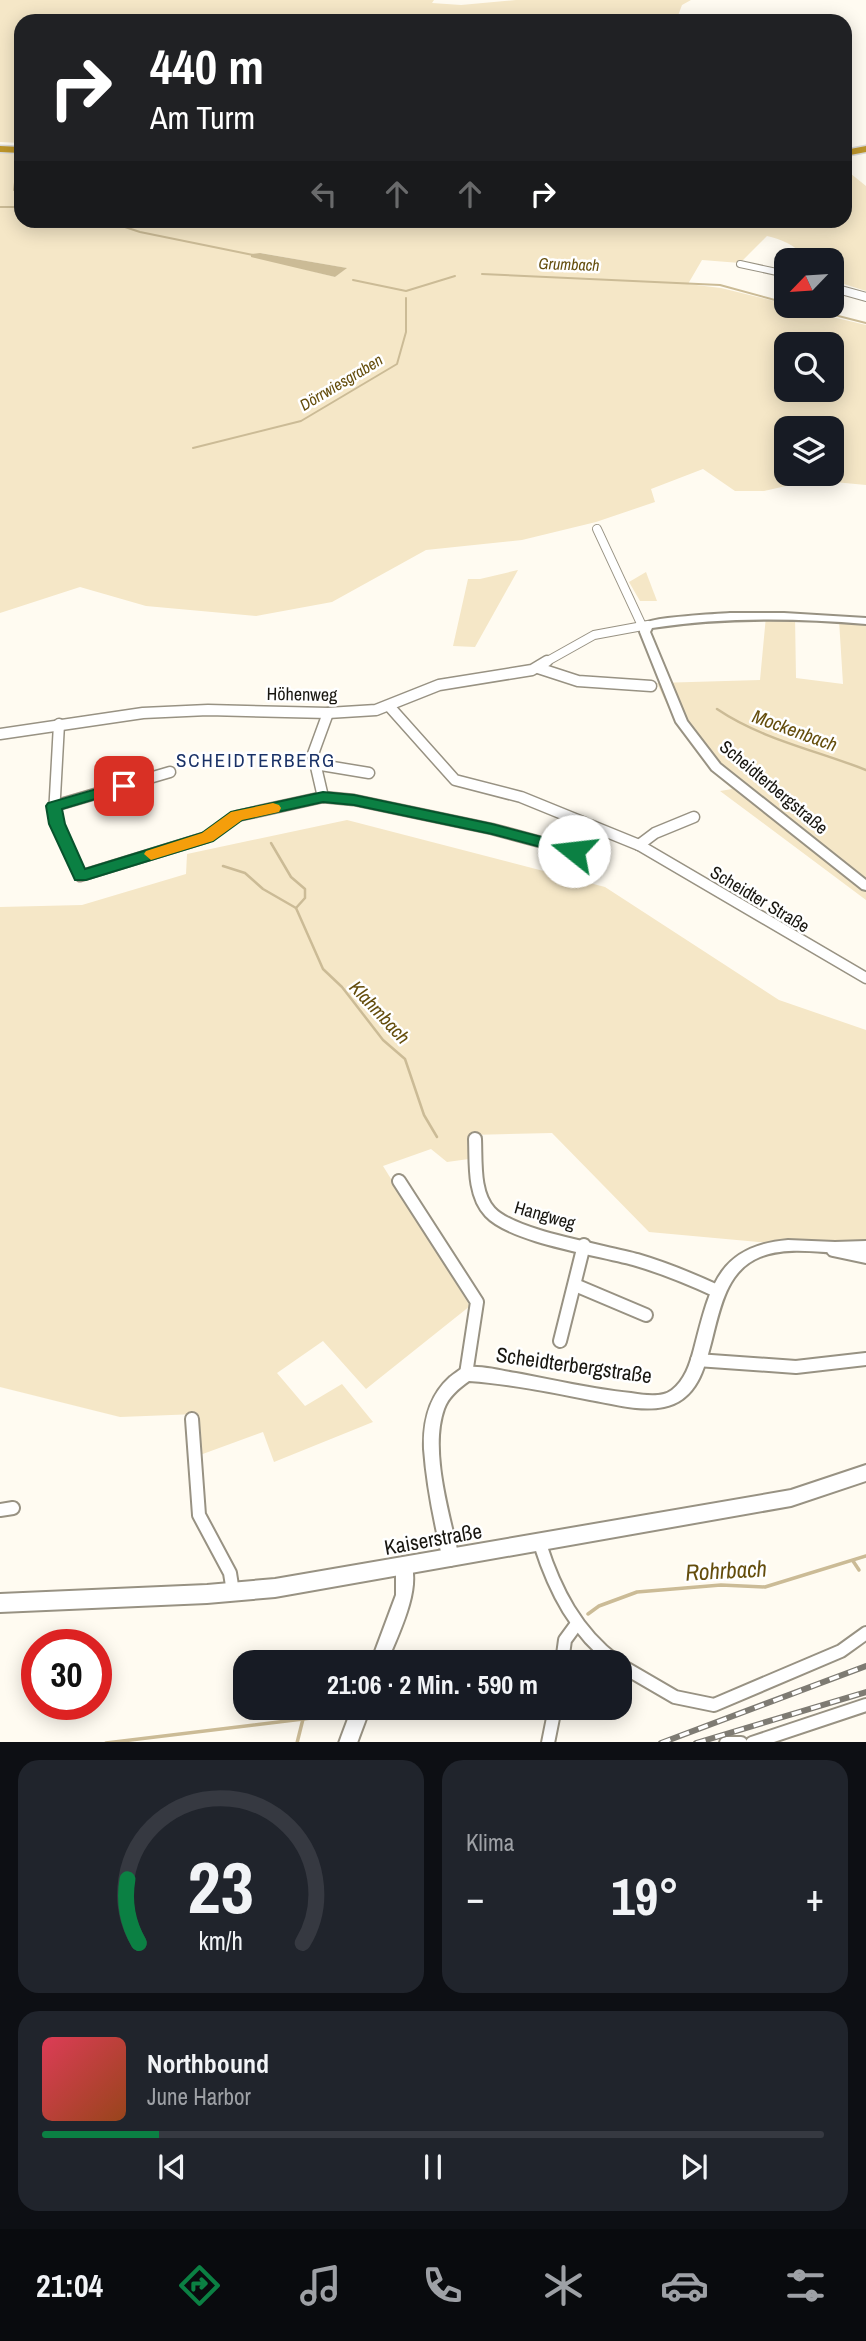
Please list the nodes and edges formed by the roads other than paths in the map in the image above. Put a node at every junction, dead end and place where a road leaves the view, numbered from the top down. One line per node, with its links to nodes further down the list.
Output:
1 (740, 264): 2 (street)
2 (774, 271)
3 (844, 291): 4 (street)
4 (866, 297)
5 (597, 529): 7 (street)
6 (866, 621): 7 (street, Höhenweg)
7 (645, 628): 8 (street, Höhenweg); 22 (street, Scheidterbergstraße)
8 (538, 668): 9 (street, Höhenweg); 10 (street, Höhenweg)
9 (651, 687)
10 (389, 706): 11 (street, Höhenweg); 20 (street, Scheidter Straße)
11 (328, 713): 12 (street, Höhenweg); 14 (street)
12 (59, 724): 13 (street, Höhenweg); 18 (street)
13 (0, 734)
14 (316, 764): 16 (street); 17 (street)
15 (170, 772): 18 (street)
16 (369, 773)
17 (323, 797): 18 (street); 20 (street)
18 (54, 806)
19 (694, 817): 21 (street)
20 (600, 830): 21 (street, Scheidter Straße)
21 (639, 845): 23 (street, Scheidter Straße)
22 (866, 886)
23 (866, 978)
24 (475, 1139): 26 (street, Hangweg)
25 (399, 1181): 36 (street)
26 (584, 1245): 30 (street); 31 (street, Hangweg)
27 (823, 1247): 28 (street, Scheidterbergstraße); 29 (street, Scheidterbergstraße); 31 (street, Scheidterbergstraße)
28 (866, 1247)
29 (866, 1257)
30 (575, 1285): 32 (street); 33 (street)
31 (717, 1291): 35 (street, Scheidterbergstraße)
32 (646, 1315)
33 (560, 1340)
34 (866, 1359): 35 (street)
35 (697, 1360): 36 (street, Scheidterbergstraße)
36 (466, 1374): 40 (street)
37 (192, 1419): 42 (street)
38 (866, 1473): 39 (main road, Kaiserstraße)
39 (540, 1544): 40 (main road, Kaiserstraße); 44 (street)
40 (451, 1558): 41 (main road, Kaiserstraße)
41 (404, 1566): 42 (main road, Kaiserstraße); 46 (street)
42 (233, 1592): 43 (main road, Kaiserstraße)
43 (0, 1603)
44 (576, 1625): 47 (street); 48 (street)
45 (866, 1633): 49 (street)
46 (383, 1650)
47 (564, 1650)
48 (600, 1650)
49 (632, 1673)
50 (866, 1705): 57 (street)
51 (356, 1720): 53 (street)
52 (553, 1720): 54 (street)
53 (348, 1742)
54 (548, 1742)
55 (726, 1742): 56 (street)
56 (741, 1742)
57 (752, 1742)

